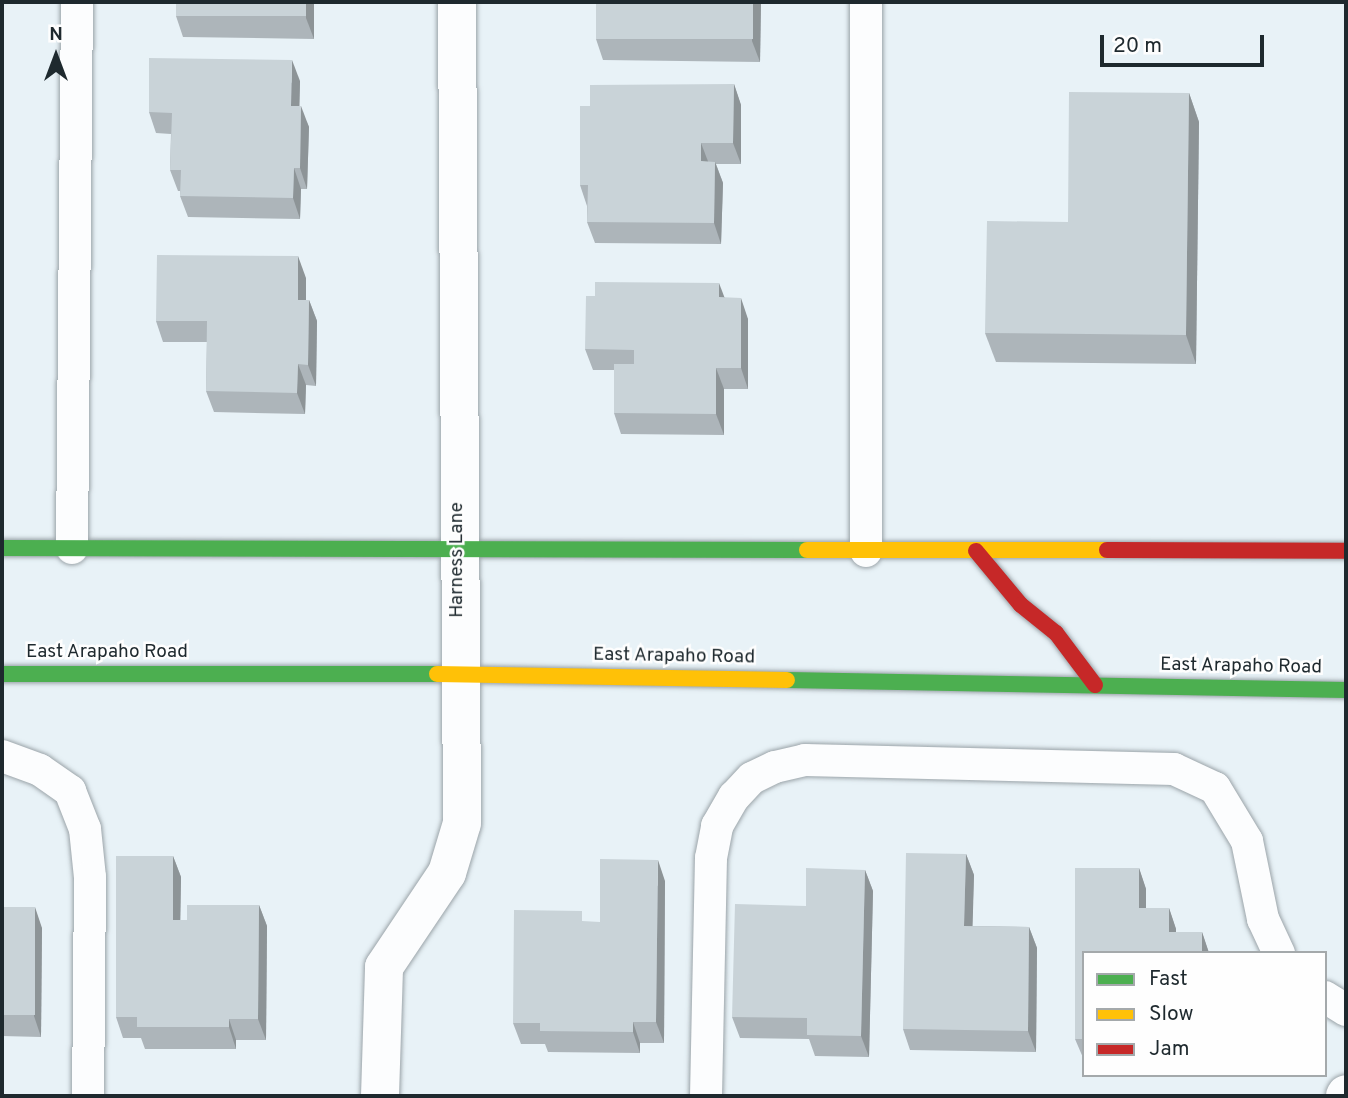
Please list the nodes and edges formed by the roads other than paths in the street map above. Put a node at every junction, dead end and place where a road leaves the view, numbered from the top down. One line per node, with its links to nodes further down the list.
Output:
1 (77, 2): 5 (lane)
2 (457, 2): 6 (street, Harness Lane)
3 (866, 2): 7 (lane)
4 (2, 548): 5 (main road)
5 (72, 548): 6 (main road)
6 (458, 551): 7 (main road); 11 (street, Harness Lane)
7 (866, 551): 8 (main road)
8 (976, 551): 9 (main road); 12 (main road)
9 (1346, 551)
10 (2, 674): 11 (main road, East Arapaho Road)
11 (458, 674): 12 (main road, East Arapaho Road); 19 (street, Harness Lane)
12 (1095, 685): 13 (main road, East Arapaho Road)
13 (1346, 690)
14 (2, 756): 18 (lane)
15 (1278, 951): 20 (lane)
16 (1327, 998): 17 (lane)
17 (1346, 1010)
18 (88, 1096)
19 (380, 1096)
20 (706, 1096)

